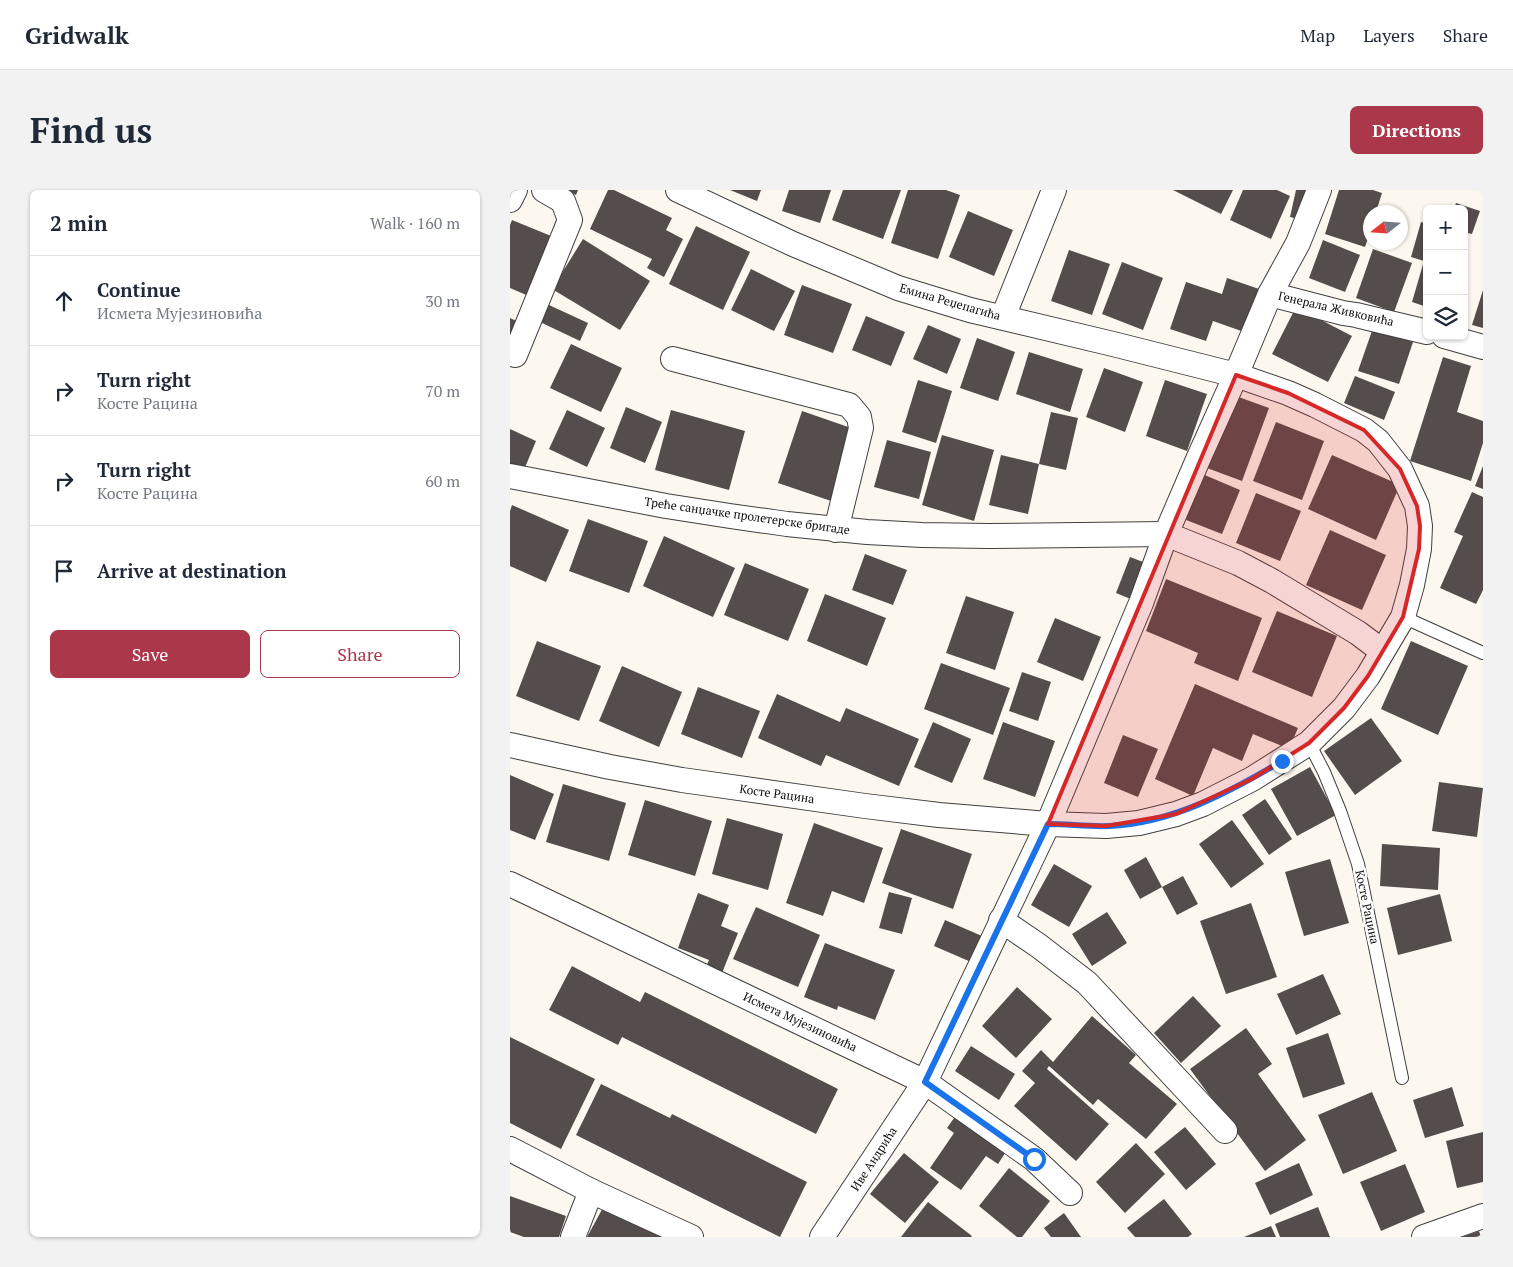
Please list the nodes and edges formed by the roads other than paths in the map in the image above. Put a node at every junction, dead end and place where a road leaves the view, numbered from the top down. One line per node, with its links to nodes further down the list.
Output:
1 (515, 190): 6 (street)
2 (544, 190): 12 (street)
3 (678, 190): 8 (street, Емина Реџепагића)
4 (1054, 190): 8 (street)
5 (1319, 190): 7 (street, Генерала Живковића)
6 (510, 200)
7 (1270, 294): 9 (street, Генерала Живковића); 14 (street)
8 (1003, 317): 14 (street, Емина Реџепагића)
9 (1423, 331)
10 (1458, 340): 11 (street)
11 (1483, 347)
12 (516, 355)
13 (672, 359): 17 (street)
14 (1236, 376): 16 (street, Емина Реџепагића); 18 (street)
15 (510, 476): 17 (street, Треће санџачке пролетерске бригаде)
16 (1420, 526): 19 (street, Косте Рацина)
17 (836, 530): 18 (street, Треће санџачке пролетерске бригаде)
18 (1166, 534): 20 (street, Треће санџачке пролетерске бригаде); 24 (street)
19 (1403, 617): 20 (street, Косте Рацина); 21 (lane)
20 (1382, 652): 22 (street, Косте Рацина)
21 (1483, 653)
22 (1310, 742): 24 (street, Косте Рацина); 27 (lane, Косте Рацина)
23 (510, 745): 24 (street, Косте Рацина)
24 (1048, 824): 26 (street)
25 (510, 884): 28 (street, Исмета Мујезиновића)
26 (1001, 920): 28 (street); 29 (street)
27 (1402, 1078)
28 (925, 1082): 32 (street, Исмета Мујезиновића); 36 (street, Иве Андрића)
29 (1225, 1131)
30 (510, 1149): 31 (street)
31 (592, 1191): 34 (street); 35 (street)
32 (1070, 1193)
33 (1483, 1216): 37 (street)
34 (573, 1237)
35 (692, 1237)
36 (822, 1237)
37 (1424, 1237)

